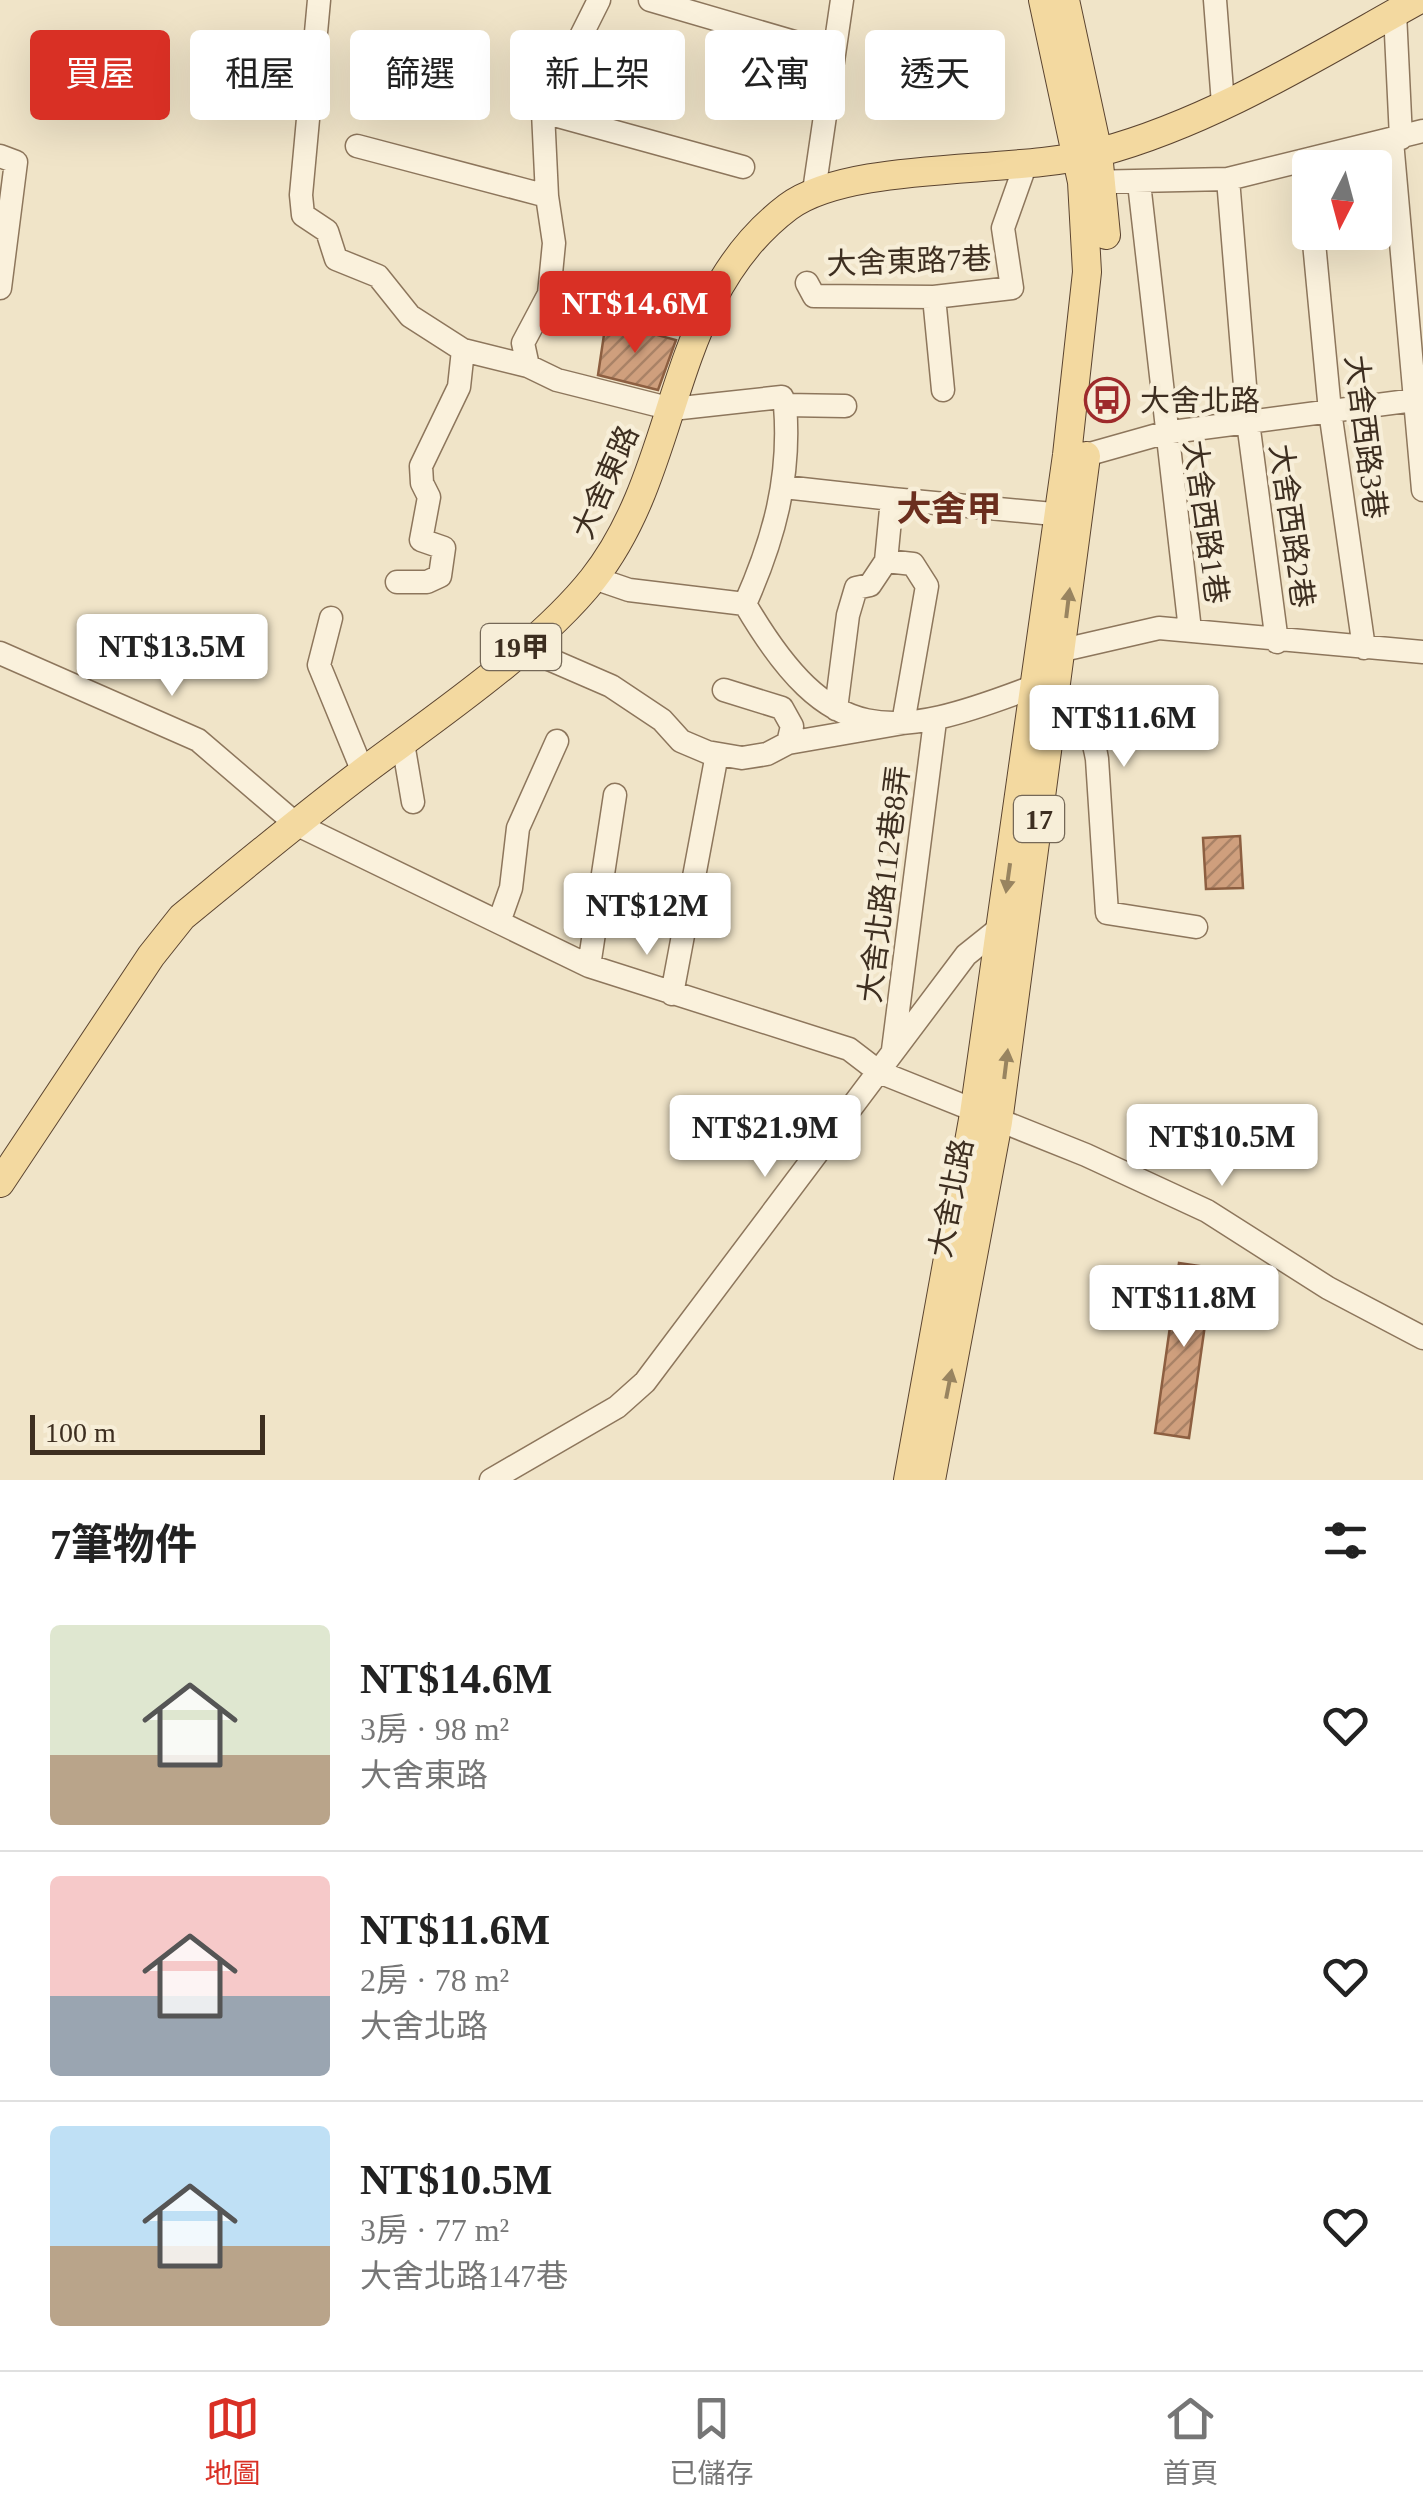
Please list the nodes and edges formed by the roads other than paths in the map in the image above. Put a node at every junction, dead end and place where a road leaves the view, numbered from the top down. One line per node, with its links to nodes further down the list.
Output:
1 (319, 0): 32 (street)
2 (600, 0): 9 (street)
3 (650, 0): 10 (street)
4 (842, 0): 11 (street)
5 (1043, 0): 23 (main road, 17)
6 (1065, 0): 23 (main road, 17)
7 (1214, 0): 12 (street)
8 (1406, 6): 12 (main road, 19甲); 16 (street)
9 (585, 30)
10 (753, 30)
11 (836, 30)
12 (1223, 104): 23 (main road, 19甲)
13 (543, 120): 27 (street)
14 (572, 120): 22 (street)
15 (823, 120): 26 (street)
16 (1405, 137): 18 (street); 35 (street)
17 (357, 146): 27 (street)
18 (1351, 150)
19 (0, 156): 30 (street)
20 (1292, 164): 24 (street)
21 (1025, 166): 23 (main road, 大舍東路 / 19甲); 26 (main road, 大舍東路 / 19甲); 31 (street, 大舍東路7巷)
22 (743, 167)
23 (1090, 169): 25 (street); 42 (main road, 大舍北路 / 17)
24 (1228, 179): 25 (street); 40 (street, 大舍西路2巷)
25 (1139, 183): 41 (street, 大舍西路1巷)
26 (814, 191): 38 (main road, 大舍東路 / 19甲)
27 (546, 196): 33 (street)
28 (1315, 250): 39 (street, 大舍西路3巷)
29 (807, 283): 31 (street, 大舍東路7巷)
30 (0, 288)
31 (934, 297): 34 (street)
32 (463, 350): 33 (street); 49 (street)
33 (528, 366): 38 (street)
34 (943, 390)
35 (1417, 400): 39 (street); 44 (street)
36 (785, 405): 37 (street); 38 (street); 43 (street)
37 (846, 406)
38 (672, 409): 48 (main road, 大舍東路 / 19甲)
39 (1330, 411): 40 (street); 55 (street, 大舍西路3巷)
40 (1248, 422): 41 (street); 53 (street, 大舍西路2巷)
41 (1164, 433): 42 (street); 52 (street, 大舍西路1巷)
42 (1076, 455): 46 (main road, 大舍北路 / 17)
43 (784, 487): 45 (street); 50 (street)
44 (1423, 490)
45 (892, 499): 46 (street); 47 (street)
46 (1068, 516): 56 (main road, 大舍北路 / 17)
47 (886, 561): 62 (street); 64 (street)
48 (594, 578): 50 (street); 54 (main road, 大舍東路 / 19甲)
49 (398, 582)
50 (745, 604): 61 (street)
51 (331, 618): 69 (street)
52 (1190, 630): 53 (street); 56 (street)
53 (1277, 642): 55 (street)
54 (521, 647): 67 (main road, 大舍東路 / 19甲); 68 (street)
55 (1364, 648): 57 (street)
56 (1051, 650): 60 (main road, 大舍北路 / 17)
57 (1423, 652)
58 (0, 654): 72 (street)
59 (724, 690): 65 (street)
60 (1046, 692): 63 (street); 74 (main road, 大舍北路 / 17); 75 (street)
61 (815, 694): 62 (street); 65 (street)
62 (836, 709): 64 (street)
63 (935, 721): 64 (street); 78 (street, 大舍北路112巷8弄)
64 (903, 723): 65 (street)
65 (790, 734): 68 (street)
66 (557, 741): 73 (street)
67 (403, 742): 69 (main road, 大舍東路 / 19甲); 71 (street)
68 (717, 754): 77 (street)
69 (363, 772): 72 (main road, 大舍東路 / 19甲)
70 (615, 795): 76 (street)
71 (414, 802)
72 (296, 824): 73 (street); 80 (main road, 大舍東路 / 19甲)
73 (499, 922): 76 (street)
74 (1013, 925): 78 (street); 79 (main road, 大舍北路 / 17)
75 (1196, 928)
76 (590, 966): 77 (street)
77 (672, 994): 78 (street)
78 (886, 1063): 79 (street); 82 (street)
79 (986, 1117): 81 (street); 83 (main road, 大舍北路 / 17); 84 (main road, 大舍北路 / 17, one-way to 79)
80 (0, 1183)
81 (1423, 1338)
82 (491, 1480)
83 (908, 1480)
84 (931, 1480)

